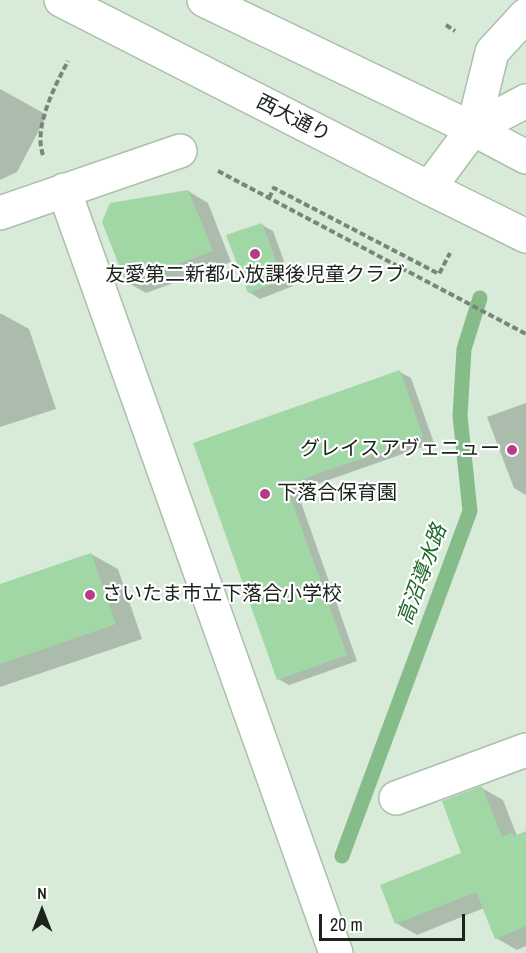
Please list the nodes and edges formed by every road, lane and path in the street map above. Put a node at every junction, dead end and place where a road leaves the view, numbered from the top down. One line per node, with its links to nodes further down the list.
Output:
1 (61, 0): 10 (street, 西大通り)
2 (204, 0): 6 (street)
3 (526, 15): 6 (street)
4 (68, 61): 9 (path)
5 (526, 101): 6 (street)
6 (473, 129): 8 (street); 10 (street)
7 (180, 151): 9 (street); 11 (path)
8 (526, 157)
9 (55, 178): 12 (street); 18 (street)
10 (429, 188): 13 (street, 西大通り)
11 (269, 198): 14 (path); 15 (path)
12 (0, 213)
13 (526, 236)
14 (450, 253)
15 (526, 334)
16 (526, 750): 17 (street)
17 (396, 798)
18 (334, 946)

